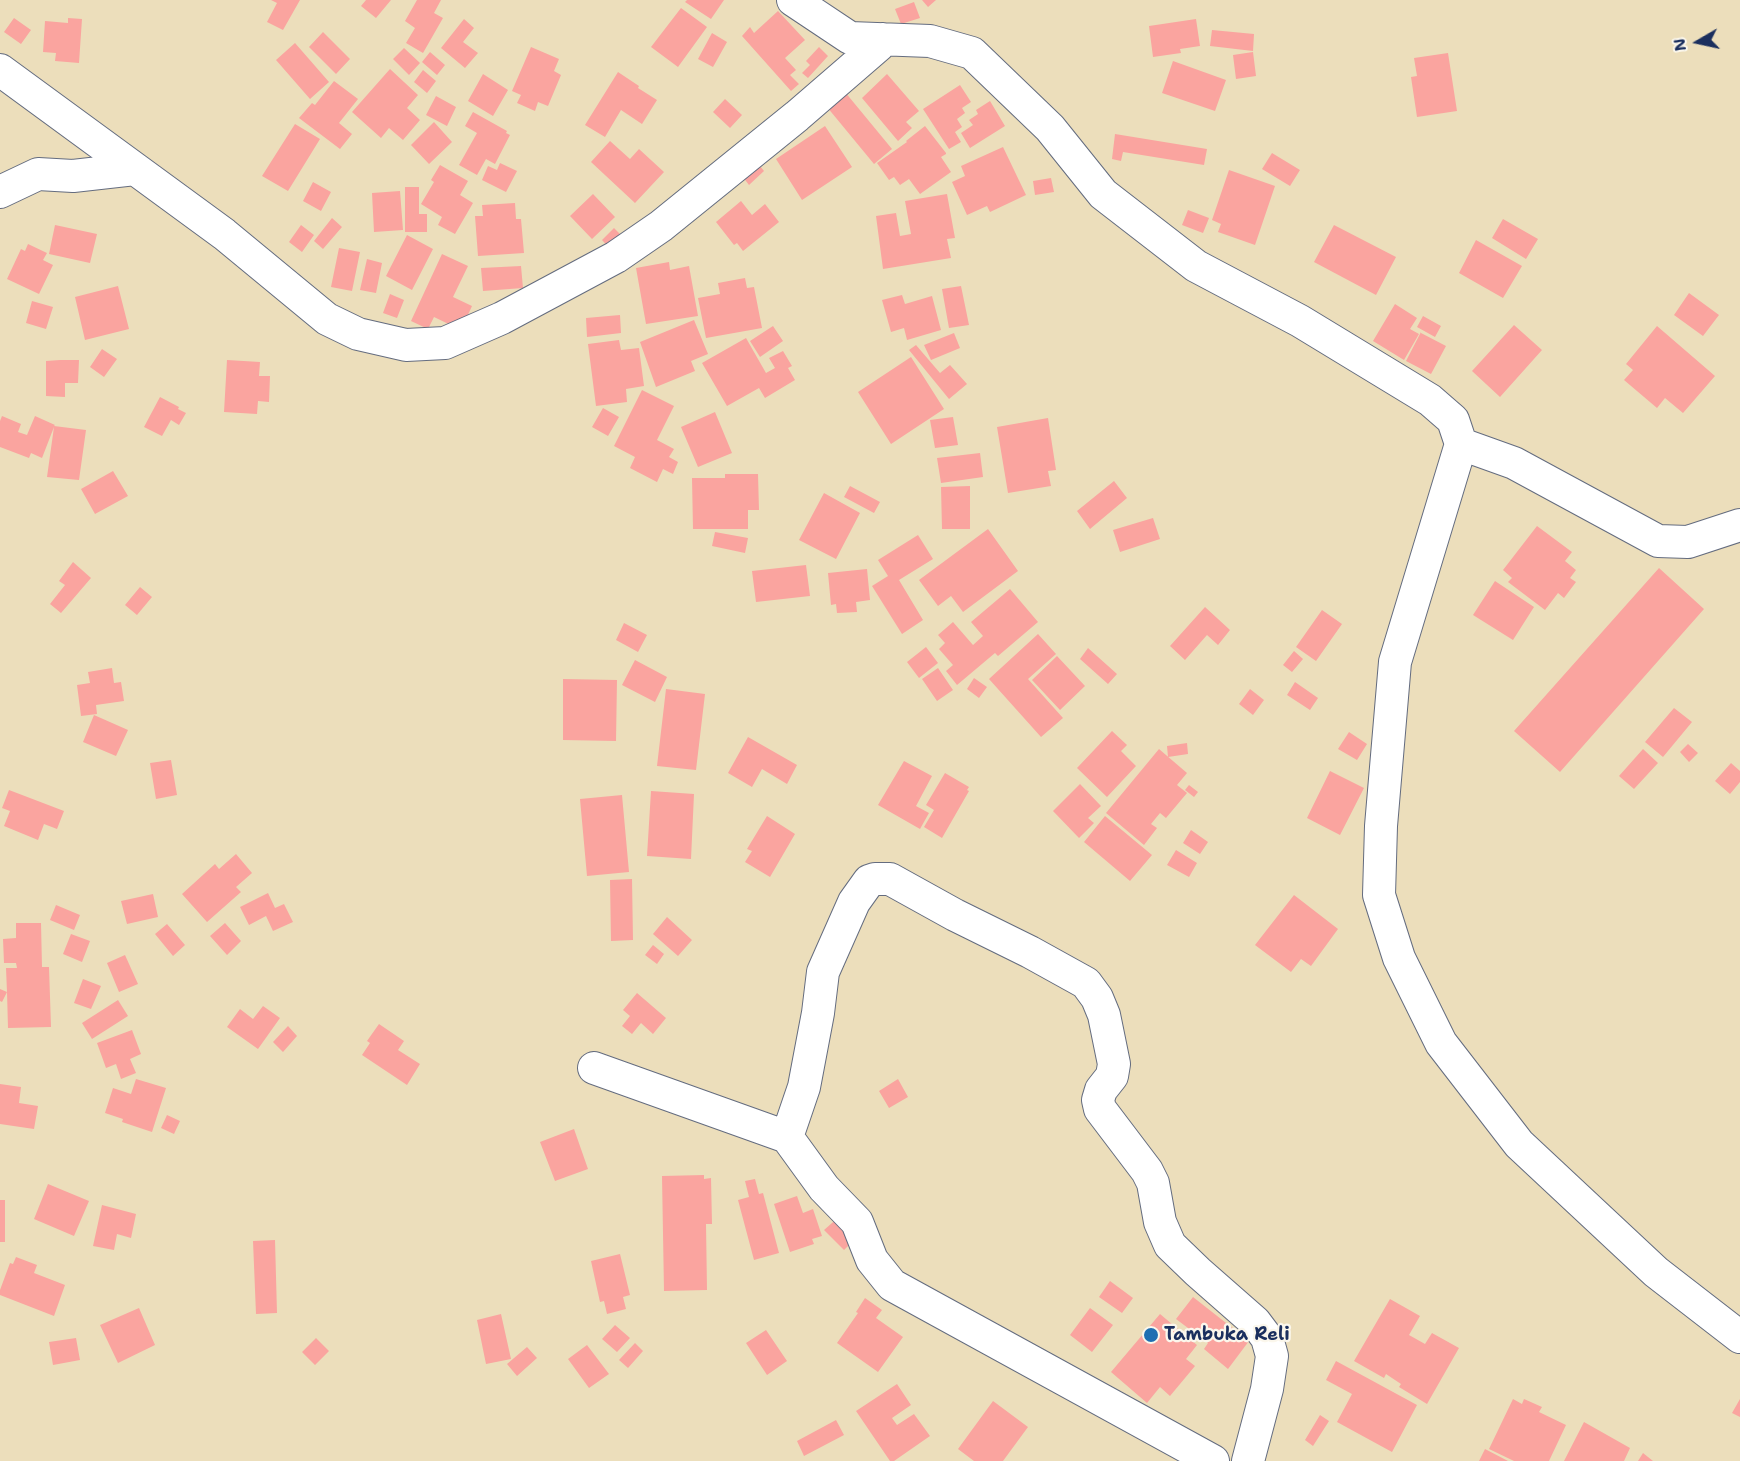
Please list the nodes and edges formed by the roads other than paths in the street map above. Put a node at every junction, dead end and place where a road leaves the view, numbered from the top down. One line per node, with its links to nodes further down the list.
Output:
1 (793, 0): 2 (street)
2 (883, 39): 4 (street); 6 (street)
3 (0, 70): 4 (street)
4 (135, 169): 5 (street)
5 (0, 192)
6 (1461, 444): 7 (street); 10 (street)
7 (1740, 525)
8 (594, 1068): 9 (street)
9 (787, 1137): 11 (street); 12 (street)
10 (1740, 1337)
11 (1213, 1461)
12 (1248, 1461)

